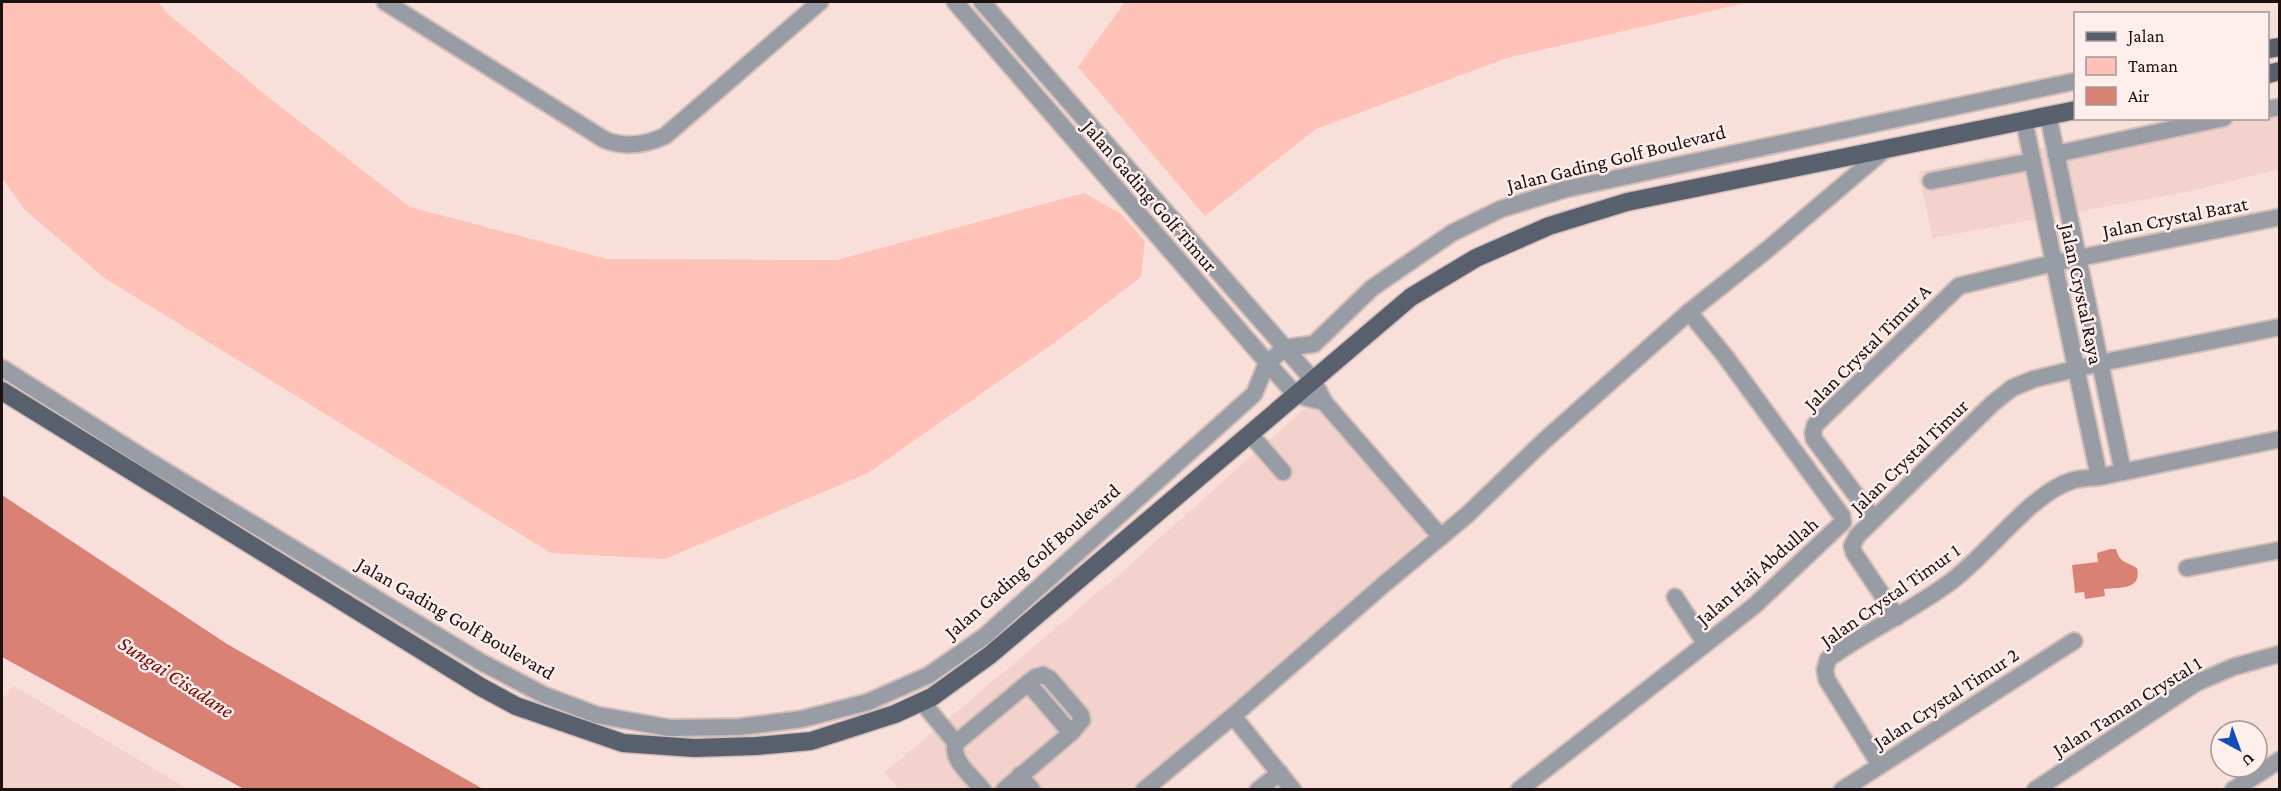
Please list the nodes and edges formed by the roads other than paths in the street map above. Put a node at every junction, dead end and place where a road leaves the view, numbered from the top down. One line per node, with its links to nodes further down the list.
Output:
1 (385, 2): 2 (street)
2 (820, 2)
3 (955, 2): 20 (street, Jalan Gading Golf Timur)
4 (982, 2): 19 (street, Jalan Gading Golf Timur)
5 (2074, 81): 19 (street, Jalan Gading Golf Boulevard)
6 (2074, 110): 7 (main road)
7 (2048, 115): 8 (main road); 11 (street, Jalan Crystal Raya)
8 (2024, 120): 10 (main road); 12 (street, Jalan Crystal Raya)
9 (2215, 120): 11 (street)
10 (1887, 148): 17 (street); 24 (main road)
11 (2056, 154): 15 (street, Jalan Crystal Raya)
12 (2033, 161): 13 (street); 16 (street, Jalan Crystal Raya)
13 (1931, 181)
14 (2280, 217): 15 (street, Jalan Crystal Barat)
15 (2078, 258): 16 (street, Jalan Crystal Barat); 21 (street, Jalan Crystal Raya)
16 (2054, 263): 23 (street, Jalan Crystal Raya); 33 (street, Jalan Crystal Timur A)
17 (1689, 312): 34 (street); 40 (street, Jalan Haji Abdullah)
18 (2280, 327): 21 (street, Jalan Crystal Timur)
19 (1285, 348): 20 (street, Jalan Gading Golf Boulevard); 24 (street, Jalan Gading Golf Timur)
20 (1267, 363): 22 (street, Jalan Gading Golf Boulevard); 26 (street, Jalan Gading Golf Timur)
21 (2100, 363): 23 (street, Jalan Crystal Timur); 30 (street, Jalan Crystal Raya)
22 (2, 368)
23 (2076, 369): 32 (street, Jalan Crystal Raya); 33 (street, Jalan Crystal Timur)
24 (1313, 380): 26 (main road); 27 (street, Jalan Gading Golf Timur)
25 (2, 391): 42 (main road)
26 (1296, 395): 27 (street); 28 (main road)
27 (1324, 402): 34 (street, Jalan Gading Golf Timur)
28 (1246, 438): 31 (street); 42 (main road)
29 (2280, 439): 30 (street, Jalan Crystal Timur 1)
30 (2123, 472): 32 (street, Jalan Crystal Timur 1)
31 (1279, 476)
32 (2099, 477): 38 (street, Jalan Crystal Timur 1)
33 (1874, 519): 38 (street, Jalan Crystal Timur)
34 (1441, 537): 43 (street)
35 (2280, 550): 36 (street)
36 (2187, 568)
37 (1675, 597): 40 (street)
38 (1897, 617): 46 (street, Jalan Crystal Timur 1)
39 (2074, 641): 46 (street, Jalan Crystal Timur 2)
40 (1705, 643): 55 (street, Jalan Haji Abdullah)
41 (2280, 654): 57 (street, Jalan Taman Crystal 1)
42 (922, 702): 44 (street)
43 (1233, 716): 47 (street); 52 (street)
44 (956, 743): 48 (street); 49 (street)
45 (2280, 760): 58 (street)
46 (1880, 765): 56 (street, Jalan Crystal Timur 2)
47 (1280, 773): 53 (street); 54 (street)
48 (1020, 775): 50 (street); 51 (street)
49 (982, 789)
50 (1004, 789)
51 (1032, 789)
52 (1144, 789)
53 (1258, 789)
54 (1293, 789)
55 (1519, 789)
56 (1842, 789)
57 (2035, 789)
58 (2233, 789)

